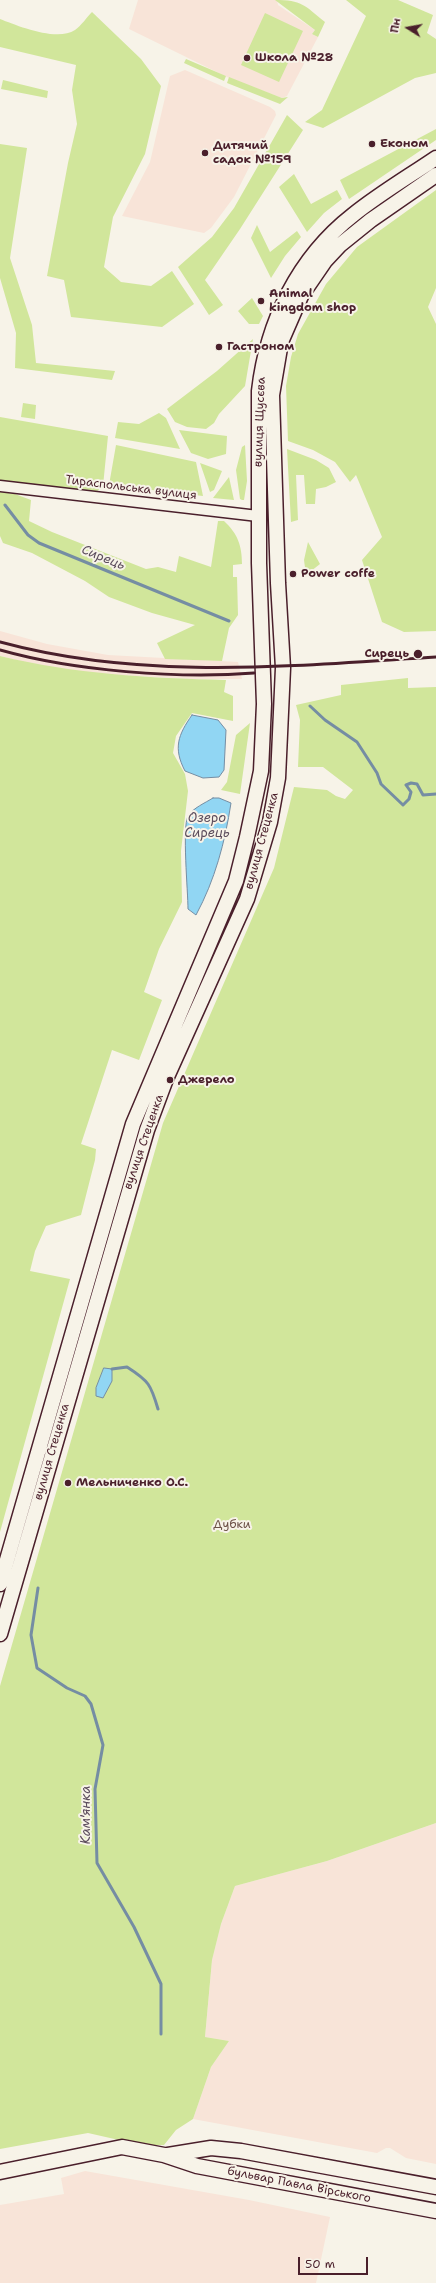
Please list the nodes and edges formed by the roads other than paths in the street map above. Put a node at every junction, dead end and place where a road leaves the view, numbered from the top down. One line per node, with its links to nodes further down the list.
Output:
1 (436, 158): 4 (main road, вулиця Щусєва)
2 (436, 175): 5 (main road, вулиця Щусєва)
3 (0, 486): 4 (street, Тираспольська вулиця)
4 (258, 516): 6 (main road, вулиця Щусєва)
5 (280, 630): 8 (main road, вулиця Стеценка)
6 (262, 639): 7 (main road, вулиця Стеценка)
7 (0, 1584)
8 (0, 1634)
9 (164, 2155): 10 (main road, бульвар Павла Вірського); 11 (main road, бульвар Павла Вірського); 12 (main road, бульвар Павла Вірського)
10 (0, 2172)
11 (436, 2187)
12 (436, 2211)

